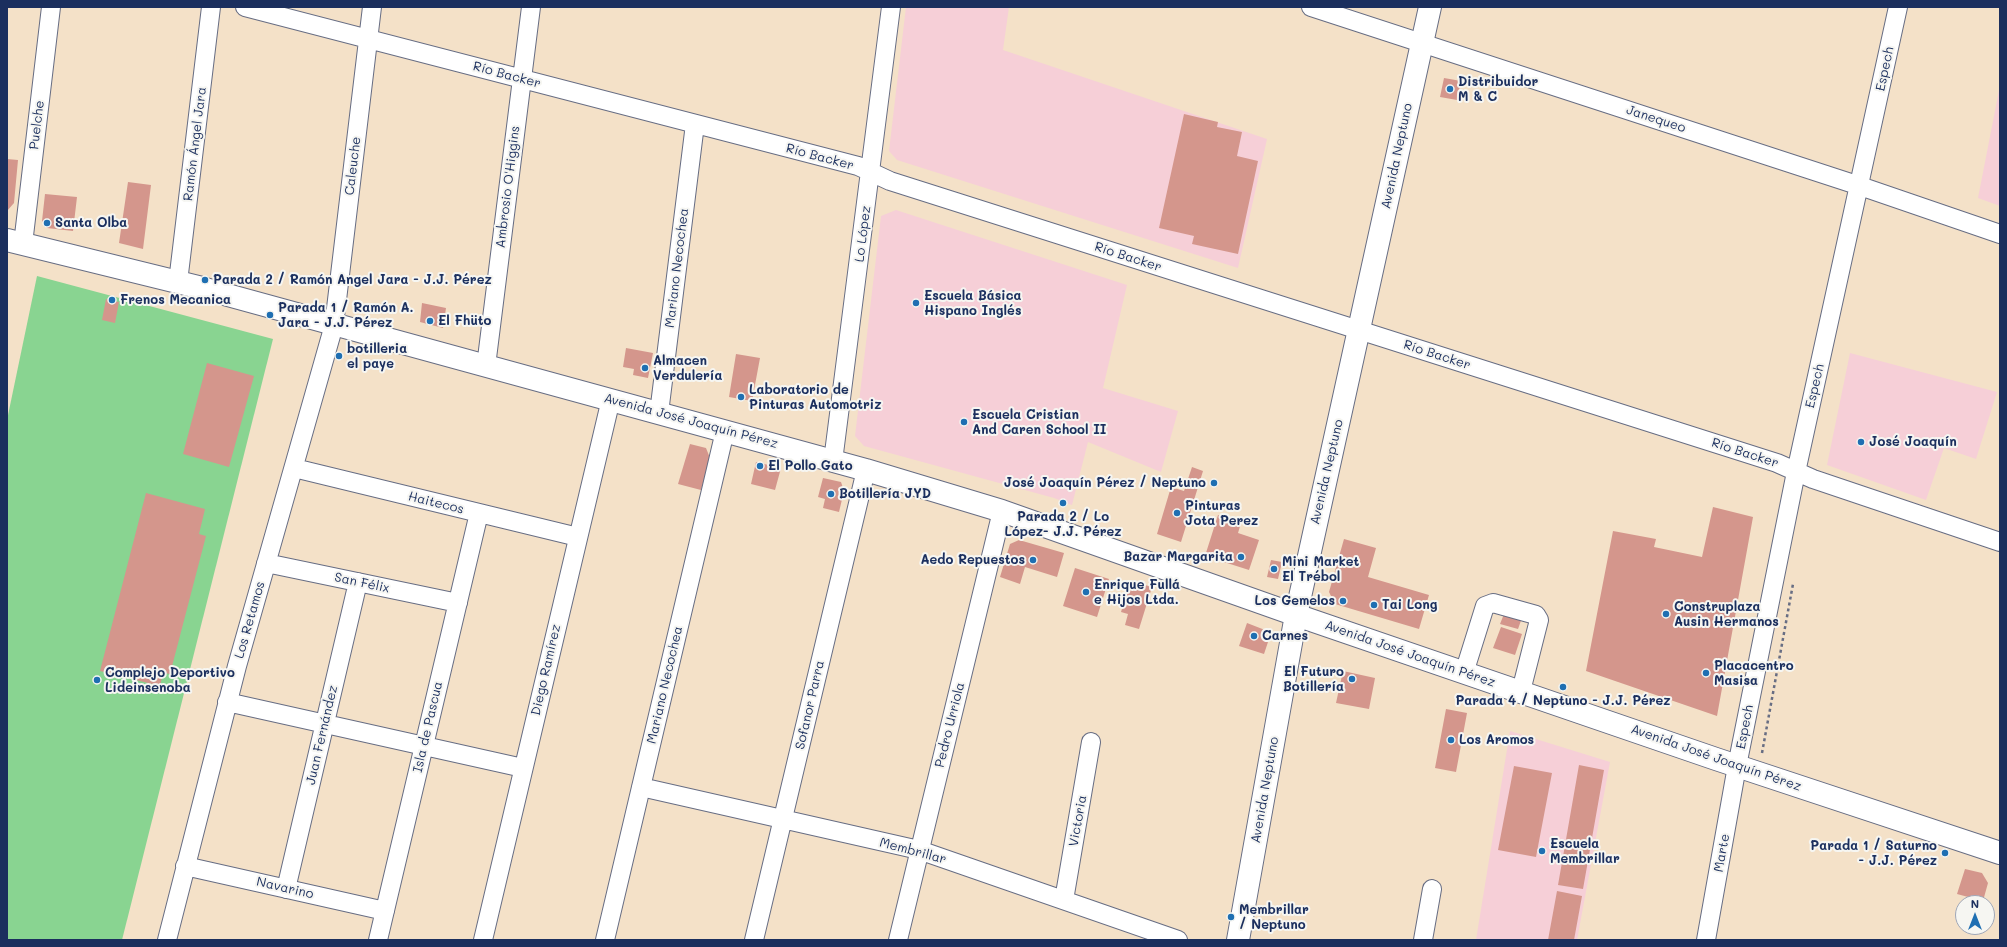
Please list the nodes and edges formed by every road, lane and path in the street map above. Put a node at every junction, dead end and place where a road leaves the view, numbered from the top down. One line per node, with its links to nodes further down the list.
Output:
1 (51, 7): 17 (street, Puelche)
2 (212, 7): 18 (street, Ramón Ángel Jara)
3 (245, 7): 10 (street, Río Backer)
4 (372, 7): 10 (street, Caleuche)
5 (531, 7): 12 (street, Ambrosio O'Higgins)
6 (891, 7): 14 (street, Lo López)
7 (1311, 7): 11 (street, Janequeo)
8 (1430, 7): 11 (main road, Avenida Neptuno)
9 (1898, 7): 15 (street, Espech)
10 (368, 39): 12 (street, Río Backer); 19 (street, Caleuche)
11 (1422, 42): 15 (street, Janequeo); 20 (main road, Avenida Neptuno)
12 (522, 79): 13 (street, Río Backer); 21 (street, Ambrosio O'Higgins)
13 (695, 124): 14 (street, Río Backer); 23 (street, Mariano Necochea)
14 (871, 172): 20 (street, Río Backer); 25 (street, Lo López)
15 (1860, 186): 16 (street, Janequeo); 28 (street, Espech)
16 (2000, 234)
17 (15, 242): 18 (main road, Avenida José Joaquín Pérez)
18 (178, 282): 19 (main road, Avenida José Joaquín Pérez)
19 (334, 324): 21 (main road, Avenida José Joaquín Pérez); 26 (street, Los Retamos)
20 (1359, 331): 28 (street, Río Backer); 36 (main road, Avenida Neptuno)
21 (486, 366): 22 (main road, Avenida José Joaquín Pérez)
22 (610, 399): 23 (main road, Avenida José Joaquín Pérez); 31 (street, Diego Ramírez)
23 (659, 413): 24 (main road, Avenida José Joaquín Pérez)
24 (725, 431): 25 (main road, Avenida José Joaquín Pérez); 45 (street, Mariano Necochea)
25 (833, 461): 27 (main road, Avenida José Joaquín Pérez)
26 (294, 468): 30 (street, Haitecos); 33 (street, Los Retamos)
27 (866, 470): 29 (main road, Avenida José Joaquín Pérez); 46 (street, Sofanor Parra)
28 (1796, 472): 32 (street, Río Backer); 43 (street, Espech)
29 (1002, 511): 36 (main road, Avenida José Joaquín Pérez); 47 (street, Pedro Urriola)
30 (479, 513): 31 (street, Haitecos); 35 (street, Isla de Pascua)
31 (578, 537): 44 (street, Diego Ramírez)
32 (2000, 542)
33 (266, 563): 34 (street, San Félix); 39 (street, Los Retamos)
34 (358, 582): 35 (street, San Félix); 40 (street, Juan Fernández)
35 (458, 603): 42 (street, Isla de Pascua)
36 (1296, 615): 37 (main road, Avenida José Joaquín Pérez); 61 (main road, Avenida Neptuno)
37 (1464, 673): 38 (main road, Avenida José Joaquín Pérez); 38 (street)
38 (1521, 692): 43 (main road, Avenida José Joaquín Pérez)
39 (227, 702): 40 (street); 49 (street, Los Retamos)
40 (324, 724): 42 (street); 50 (street, Juan Fernández)
41 (1092, 742): 52 (street, Victoria)
42 (424, 746): 44 (street); 53 (street, Isla de Pascua)
43 (1737, 766): 48 (main road, Avenida José Joaquín Pérez); 63 (street, Marte)
44 (523, 768): 56 (street, Diego Ramírez)
45 (641, 787): 46 (street, Membrillar); 57 (street, Mariano Necochea)
46 (783, 819): 47 (street, Membrillar); 58 (street, Sofanor Parra)
47 (919, 850): 52 (street, Membrillar); 59 (street, Pedro Urriola)
48 (2000, 853)
49 (185, 866): 50 (street, Navarino); 54 (street, Los Retamos)
50 (286, 889): 53 (street, Navarino)
51 (1432, 889): 62 (street)
52 (1064, 900): 60 (street, Membrillar)
53 (385, 911): 55 (street, Isla de Pascua)
54 (167, 940)
55 (378, 940)
56 (483, 940)
57 (604, 940)
58 (754, 940)
59 (898, 940)
60 (1178, 940)
61 (1238, 940)
62 (1423, 940)
63 (1706, 940)

